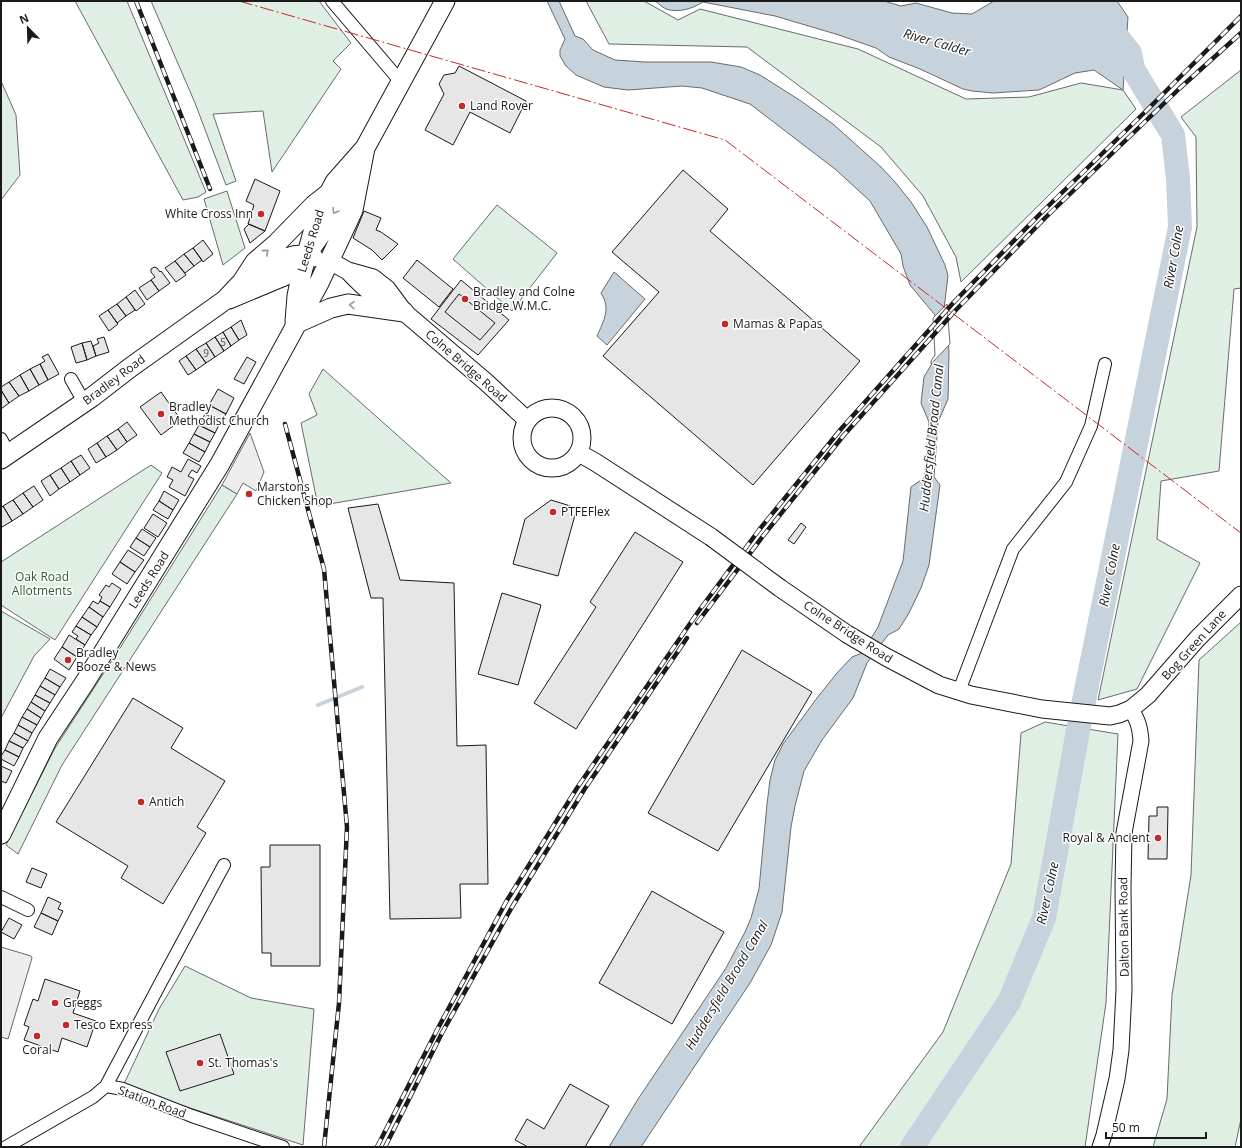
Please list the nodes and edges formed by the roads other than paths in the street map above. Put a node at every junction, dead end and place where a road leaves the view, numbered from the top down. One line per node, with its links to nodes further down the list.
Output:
1 (332, 1): 3 (street)
2 (445, 1): 3 (main road, Leeds Road)
3 (401, 82): 4 (main road, Leeds Road)
4 (365, 148): 5 (main road, Leeds Road); 6 (main road, Leeds Road)
5 (358, 180): 7 (main road, Bradley Road, one-way to 7); 8 (main road, Leeds Road)
6 (328, 194): 7 (main road, Leeds Road); 9 (main road, Bradley Road, one-way to 6)
7 (307, 255): 8 (main road); 9 (main road); 10 (main road, Bradley Road); 13 (main road, Leeds Road)
8 (330, 261): 12 (main road, Colne Bridge Road); 13 (main road, Leeds Road)
9 (242, 282): 11 (main road, Bradley Road)
10 (262, 286): 11 (main road, Bradley Road); 13 (main road)
11 (225, 300): 16 (main road, Bradley Road)
12 (404, 312): 13 (main road, one-way to 13); 17 (main road, Colne Bridge Road)
13 (295, 324): 24 (main road, Leeds Road)
14 (1104, 364): 21 (street)
15 (71, 379): 16 (street)
16 (84, 402): 18 (main road, Bradley Road)
17 (527, 420): 19 (main road); 19 (main road)
18 (4, 451)
19 (579, 453): 21 (main road, Colne Bridge Road, bridge)
20 (1241, 596): 22 (main road, Bog Green Lane)
21 (958, 691): 23 (main road, Colne Bridge Road)
22 (1148, 695): 23 (main road, Colne Bridge Road)
23 (1131, 709): 32 (street, Dalton Bank Road)
24 (1, 834)
25 (224, 865): 28 (street)
26 (1, 897): 27 (street)
27 (28, 910)
28 (106, 1086): 29 (street, Station Road); 31 (street, Station Road)
29 (257, 1142): 30 (street, Station Road)
30 (279, 1146)
31 (6, 1147)
32 (1100, 1147)

